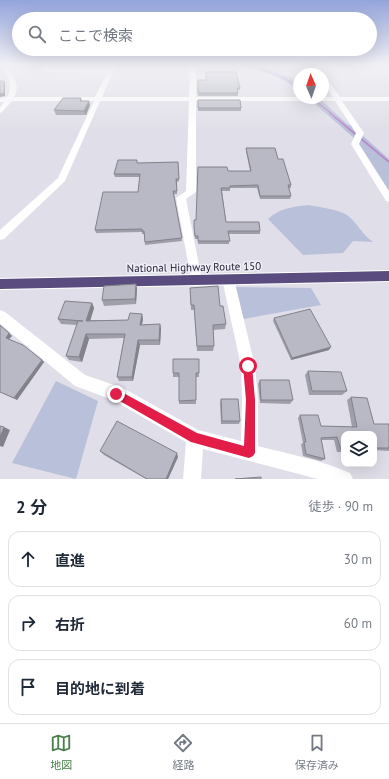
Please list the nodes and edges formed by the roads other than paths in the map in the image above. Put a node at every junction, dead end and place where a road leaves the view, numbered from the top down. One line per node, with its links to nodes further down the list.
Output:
1 (14, 87): 5 (street)
2 (103, 87): 6 (street)
3 (192, 87): 7 (street)
4 (330, 87): 8 (street)
5 (6, 99): 6 (street); 10 (street)
6 (98, 99): 7 (street); 12 (street)
7 (192, 99): 8 (street); 15 (street)
8 (337, 99): 9 (street); 11 (street)
9 (389, 99)
10 (0, 111)
11 (389, 199)
12 (0, 236)
13 (389, 276): 14 (highway, National Highway Route 150)
14 (228, 279): 15 (highway, National Highway Route 150); 19 (street)
15 (196, 280): 16 (highway, National Highway Route 150)
16 (0, 284)
17 (0, 316): 18 (street)
18 (195, 438): 19 (street); 20 (street)
19 (249, 453): 21 (street)
20 (192, 479)
21 (344, 479)

